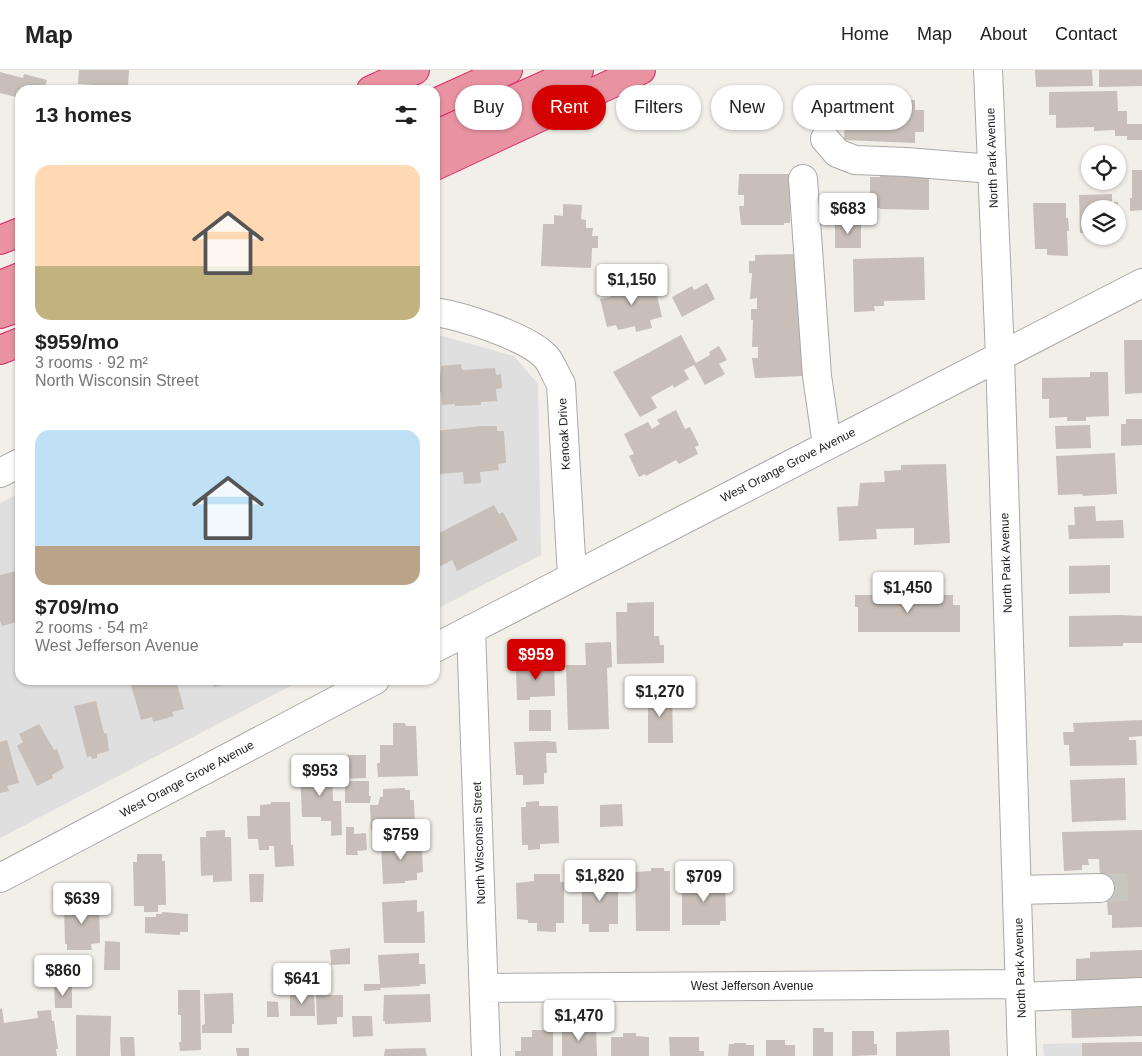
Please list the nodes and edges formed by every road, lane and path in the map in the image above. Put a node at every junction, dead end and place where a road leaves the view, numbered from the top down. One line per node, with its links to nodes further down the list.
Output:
1 (416, 70): 6 (highway)
2 (508, 70): 7 (highway)
3 (580, 70): 8 (highway)
4 (641, 70): 10 (highway)
5 (988, 70): 11 (street, North Park Avenue)
6 (382, 85)
7 (440, 101)
8 (440, 133)
9 (825, 139): 11 (street)
10 (440, 164)
11 (992, 169): 23 (street, North Park Avenue)
12 (803, 179): 24 (street)
13 (15, 234): 14 (highway)
14 (0, 240)
15 (15, 279): 17 (highway)
16 (1142, 283): 23 (street, West Orange Grove Avenue)
17 (0, 285)
18 (15, 309): 20 (highway)
19 (440, 313): 27 (street, Kenoak Drive)
20 (0, 314)
21 (15, 344): 22 (highway)
22 (0, 350)
23 (1000, 356): 24 (street, West Orange Grove Avenue); 33 (street, North Park Avenue)
24 (827, 445): 27 (street, West Orange Grove Avenue)
25 (15, 466): 26 (street)
26 (0, 473)
27 (572, 576): 28 (street, West Orange Grove Avenue)
28 (471, 629): 29 (street, West Orange Grove Avenue); 34 (street, North Wisconsin Street)
29 (440, 645)
30 (366, 685): 31 (street, West Orange Grove Avenue)
31 (0, 878)
32 (1100, 888): 33 (street)
33 (1017, 890): 35 (street, North Park Avenue)
34 (484, 988): 35 (street, West Jefferson Avenue); 37 (street, North Wisconsin Street)
35 (1020, 990): 36 (street, West Jefferson Avenue); 38 (street, North Park Avenue)
36 (1142, 992)
37 (486, 1056)
38 (1022, 1056)

